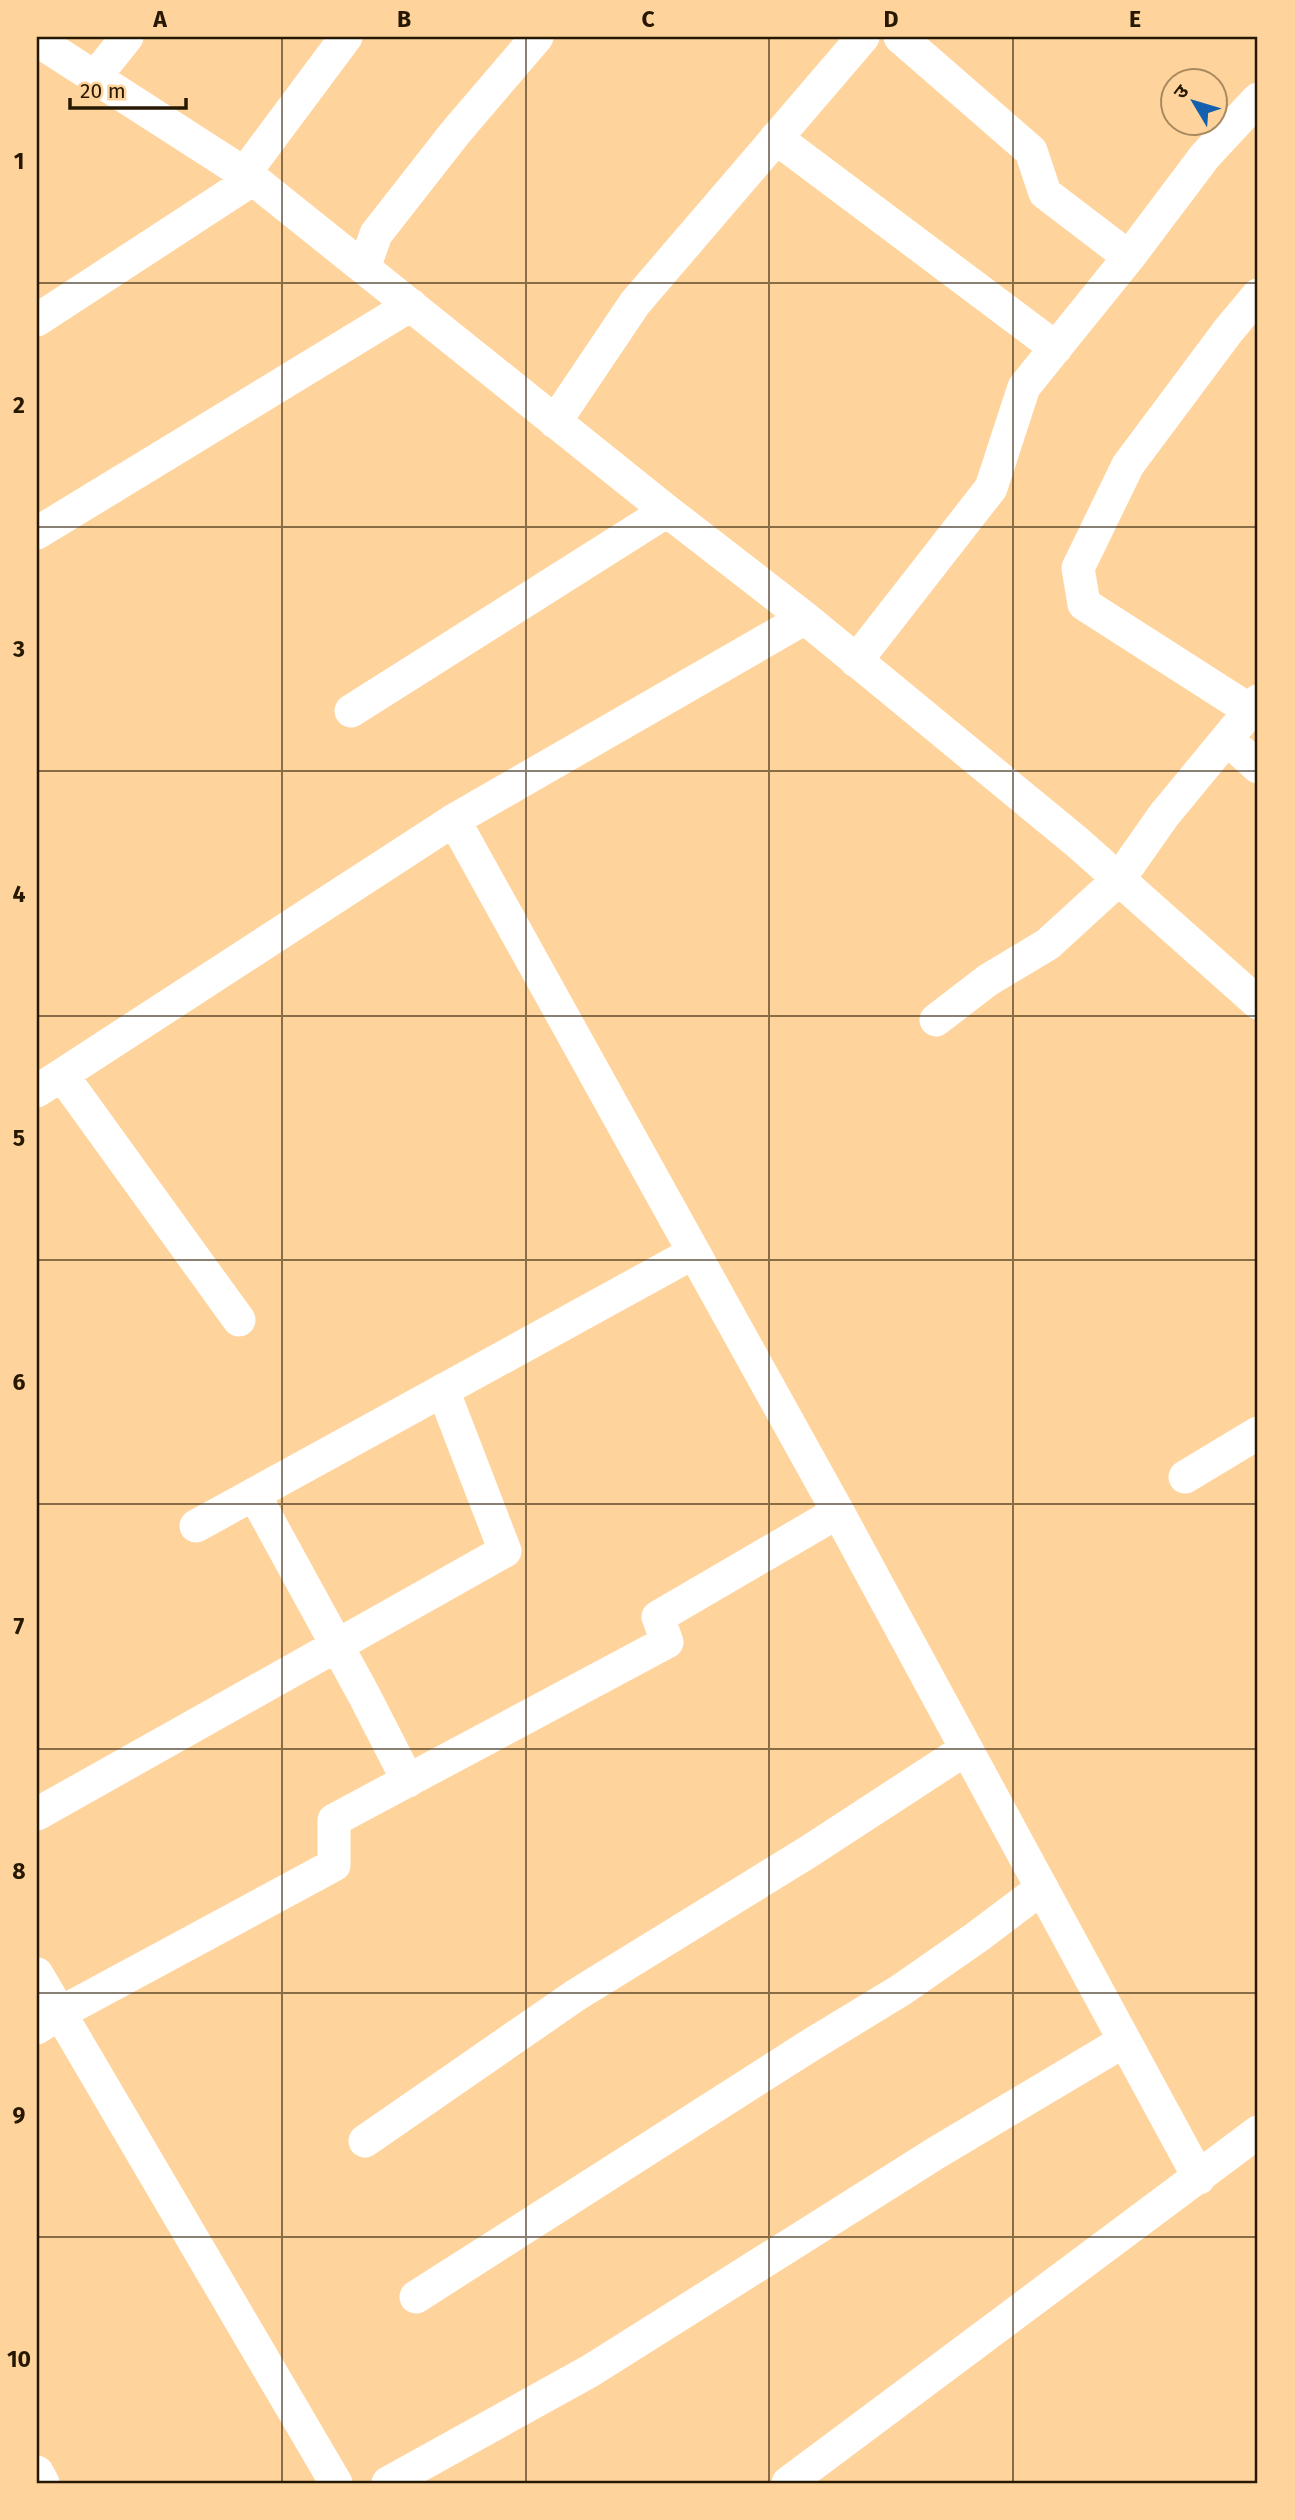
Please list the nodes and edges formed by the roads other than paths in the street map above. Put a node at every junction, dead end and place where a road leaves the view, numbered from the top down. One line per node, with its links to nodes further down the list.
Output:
1 (127, 37): 7 (street)
2 (346, 37): 10 (street)
3 (537, 37): 12 (street)
4 (863, 37): 9 (street)
5 (900, 37): 11 (street)
6 (45, 57): 7 (street)
7 (95, 77): 10 (street)
8 (1258, 99): 11 (street)
9 (776, 138): 16 (street); 17 (street)
10 (248, 176): 12 (street); 15 (street)
11 (1129, 257): 16 (street)
12 (364, 268): 14 (street)
13 (1258, 295): 22 (street)
14 (411, 305): 17 (street); 19 (street)
15 (37, 320)
16 (1056, 348): 21 (street)
17 (555, 422): 18 (street)
18 (667, 511): 20 (street); 23 (street)
19 (37, 533)
20 (805, 618): 21 (street); 26 (street)
21 (856, 661): 27 (street)
22 (1254, 706): 24 (street)
23 (351, 710)
24 (1227, 739): 25 (street); 27 (street)
25 (1258, 767)
26 (454, 820): 30 (street); 31 (street)
27 (1119, 879): 28 (street); 29 (street)
28 (1258, 1003)
29 (936, 1020)
30 (49, 1083): 32 (street)
31 (693, 1253): 33 (street); 37 (street)
32 (239, 1321)
33 (443, 1390): 36 (street); 39 (street)
34 (1258, 1433): 35 (street)
35 (1185, 1476)
36 (254, 1494): 38 (street); 39 (street)
37 (838, 1512): 40 (street); 41 (street)
38 (195, 1526)
39 (336, 1645): 41 (street); 42 (street)
40 (966, 1749): 43 (street); 48 (street)
41 (408, 1781): 45 (street)
42 (37, 1814)
43 (1042, 1888): 46 (street); 50 (street)
44 (37, 1974): 45 (street)
45 (48, 2021): 53 (street)
46 (1124, 2041): 49 (street); 54 (street)
47 (1258, 2132): 49 (street)
48 (365, 2141)
49 (1199, 2178): 55 (street)
50 (416, 2297)
51 (37, 2472): 52 (street)
52 (43, 2483)
53 (336, 2483)
54 (388, 2483)
55 (788, 2483)

